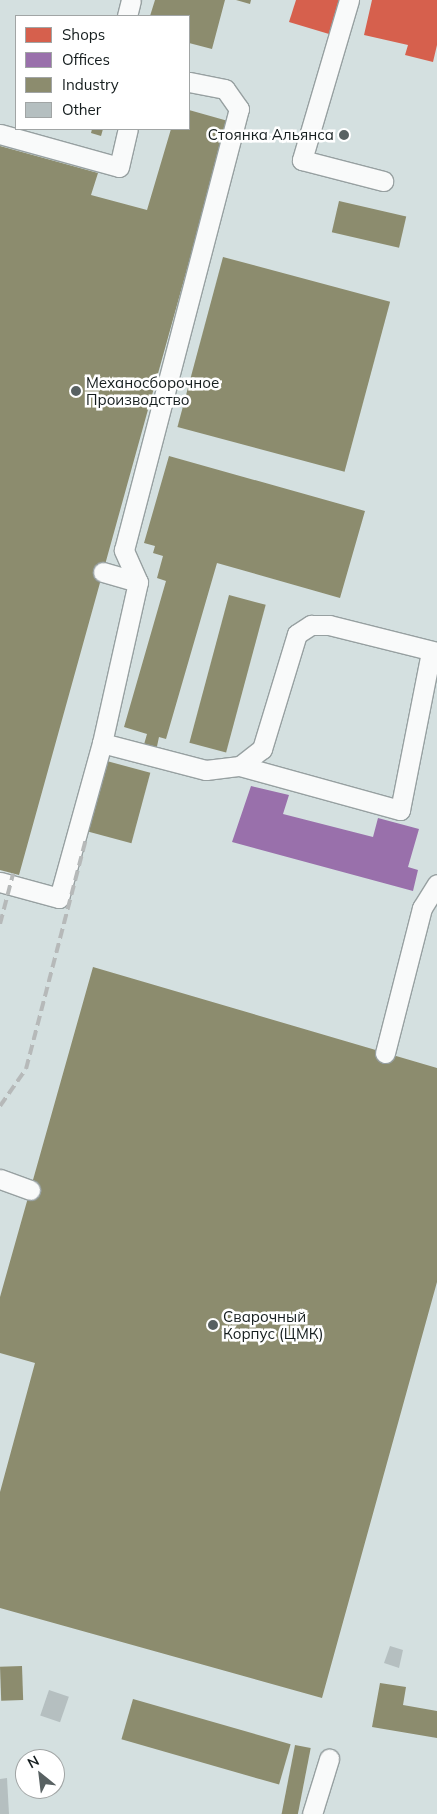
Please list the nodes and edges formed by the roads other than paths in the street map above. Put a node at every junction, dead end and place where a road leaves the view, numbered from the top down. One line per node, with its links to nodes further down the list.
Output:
1 (131, 0): 3 (lane)
2 (348, 0): 7 (lane)
3 (127, 15)
4 (190, 82): 9 (lane)
5 (128, 130): 6 (lane)
6 (0, 134)
7 (383, 181)
8 (103, 572): 9 (lane)
9 (138, 582): 11 (lane)
10 (434, 652): 12 (lane); 12 (lane)
11 (102, 743): 12 (lane); 13 (lane)
12 (240, 766)
13 (0, 882)
14 (437, 884): 15 (lane)
15 (385, 1053)
16 (0, 1179): 17 (lane)
17 (30, 1190)
18 (329, 1759): 19 (lane)
19 (312, 1814)

